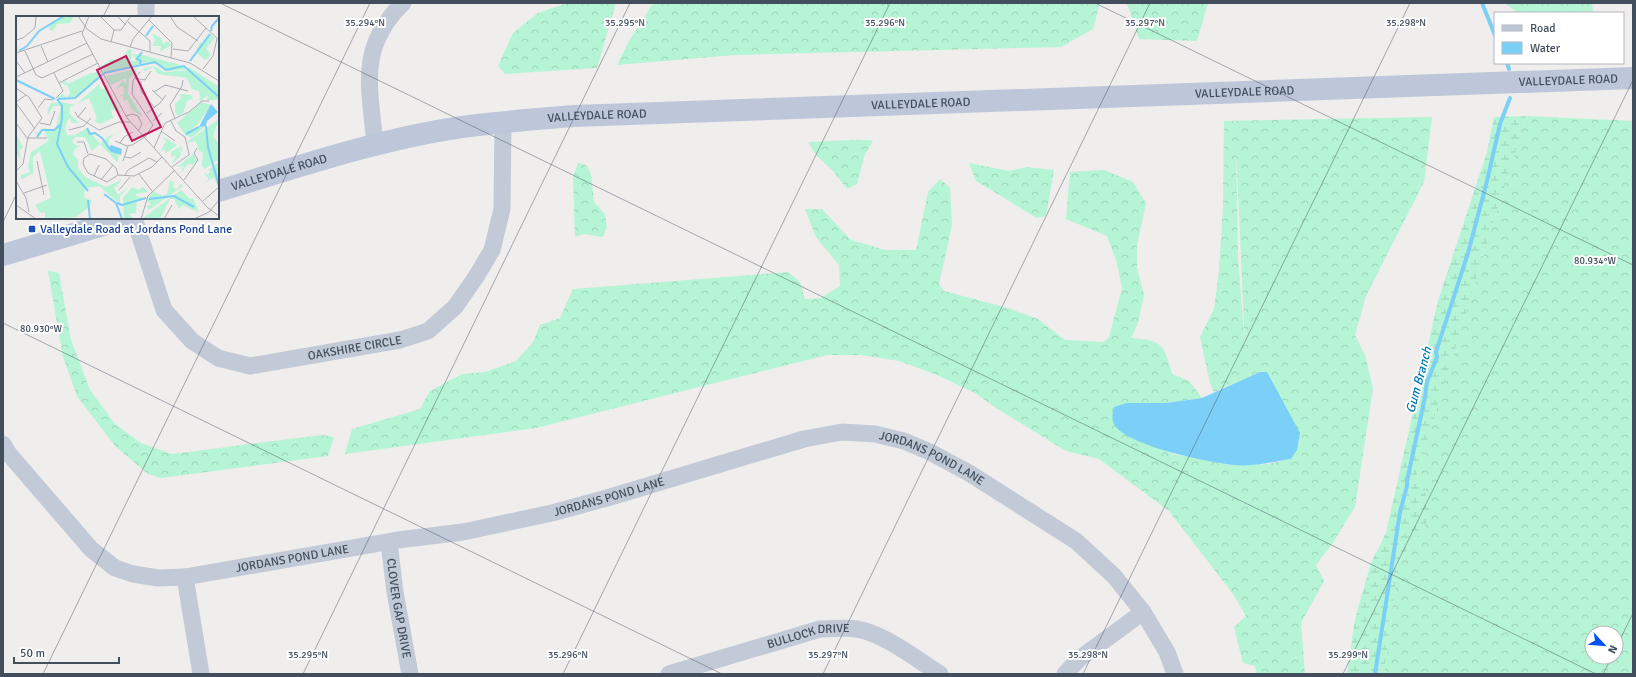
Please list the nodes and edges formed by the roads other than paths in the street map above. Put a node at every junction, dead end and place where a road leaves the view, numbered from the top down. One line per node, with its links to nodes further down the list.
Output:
1 (146, 3): 3 (street)
2 (403, 3): 6 (street)
3 (146, 16)
4 (1633, 78): 5 (street, VALLEYDALE ROAD)
5 (503, 122): 6 (street, VALLEYDALE ROAD); 9 (street, OAKSHIRE CIRCLE)
6 (375, 145): 7 (street, VALLEYDALE ROAD)
7 (219, 191)
8 (124, 219): 10 (street)
9 (134, 219)
10 (3, 255)
11 (3, 444): 13 (street, JORDANS POND LANE)
12 (388, 542): 13 (street, JORDANS POND LANE); 14 (street, JORDANS POND LANE); 16 (street, CLOVER GAP DRIVE)
13 (185, 577): 15 (street)
14 (1143, 612): 19 (street); 20 (street, JORDANS POND LANE)
15 (201, 674)
16 (410, 674)
17 (669, 674): 18 (street, BULLOCK DRIVE)
18 (940, 674)
19 (1065, 674)
20 (1175, 674)

